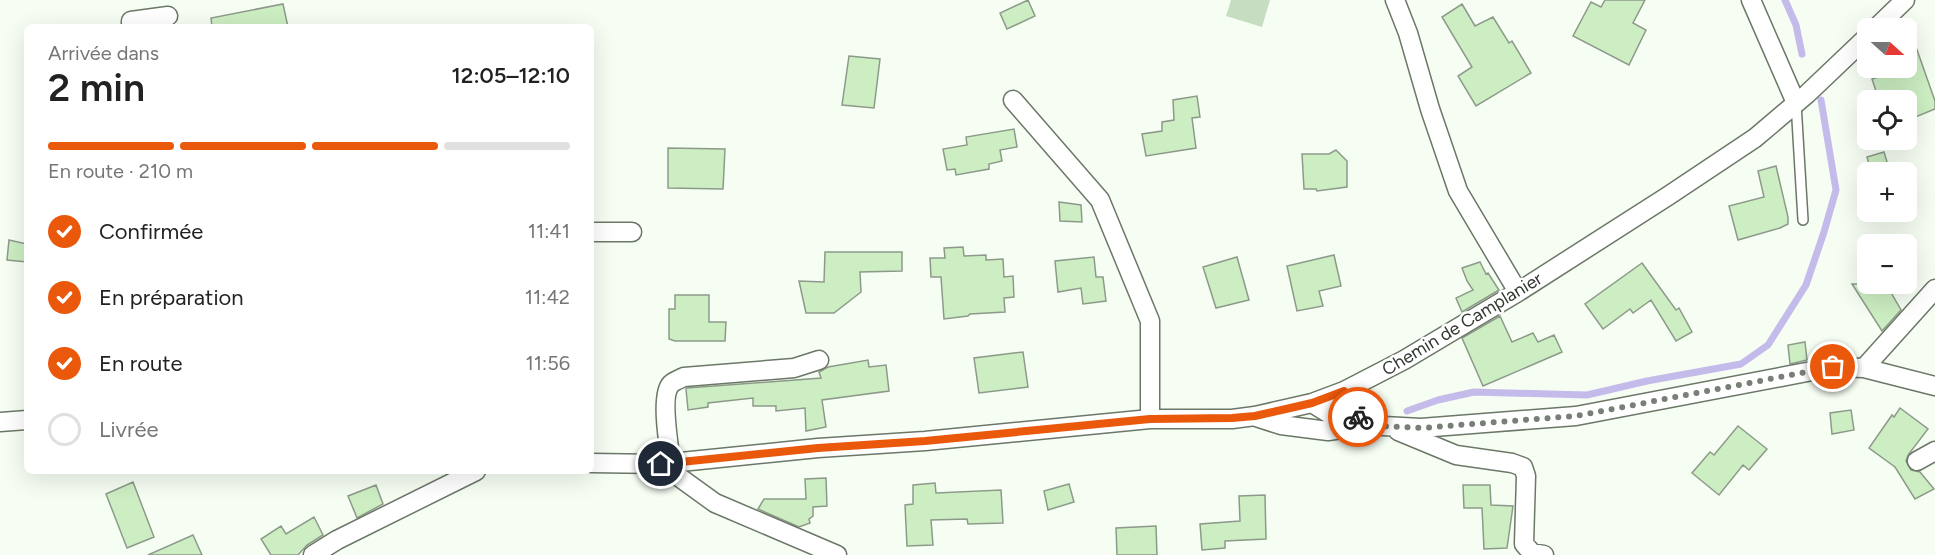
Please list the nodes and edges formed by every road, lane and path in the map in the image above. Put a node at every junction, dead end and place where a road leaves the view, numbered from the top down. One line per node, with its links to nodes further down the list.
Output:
1 (1395, 0): 14 (street)
2 (1751, 0): 9 (street)
3 (1905, 0): 5 (street)
4 (168, 16): 6 (street)
5 (1886, 18)
6 (131, 24)
7 (1857, 46): 9 (street, Chemin de Camplanier)
8 (1013, 100): 21 (street)
9 (1796, 103): 10 (lane); 14 (street, Chemin de Camplanier)
10 (1803, 220)
11 (594, 232): 12 (street)
12 (632, 232)
13 (1935, 289): 16 (street)
14 (1518, 292): 18 (street, Chemin de Camplanier)
15 (819, 360): 29 (street)
16 (1864, 368): 17 (street); 25 (street)
17 (1935, 386)
18 (1344, 391): 19 (street, Chemin de Camplanier); 24 (street)
19 (1312, 403): 20 (street, Chemin de Camplanier); 24 (street)
20 (1255, 416): 21 (street, Chemin de Camplanier); 24 (street)
21 (1150, 419): 29 (street, Chemin de Camplanier)
22 (24, 420): 23 (street)
23 (0, 422)
24 (1363, 425): 25 (street)
25 (1385, 426): 33 (street)
26 (1935, 451): 27 (street)
27 (1917, 461)
28 (594, 463): 29 (street, Chemin de Camplanier)
29 (666, 463): 32 (street)
30 (470, 474): 31 (street)
31 (313, 555)
32 (837, 555)
33 (1544, 555)

